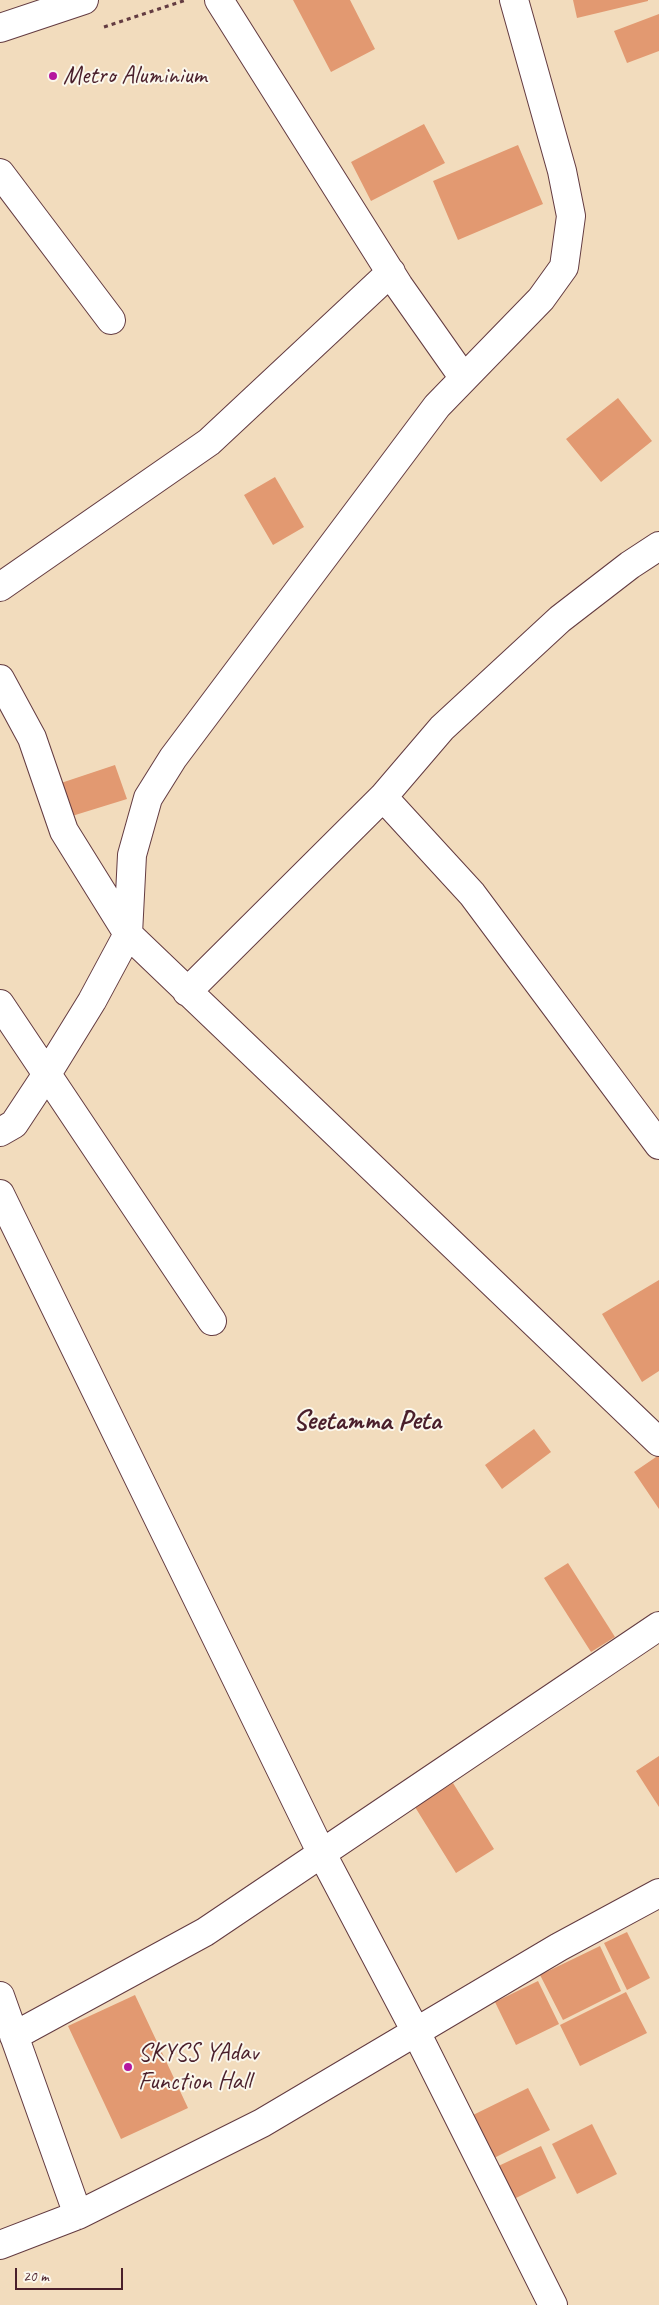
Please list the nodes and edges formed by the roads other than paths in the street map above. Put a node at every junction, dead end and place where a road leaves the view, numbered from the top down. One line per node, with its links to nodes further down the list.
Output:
1 (84, 0): 4 (street)
2 (219, 0): 6 (street)
3 (514, 0): 8 (street)
4 (0, 28)
5 (0, 173): 7 (street)
6 (391, 272): 8 (street); 10 (street)
7 (111, 320)
8 (463, 376): 13 (street)
9 (659, 546): 12 (street)
10 (0, 587)
11 (0, 679): 13 (street)
12 (383, 797): 14 (street); 18 (street)
13 (128, 934): 14 (street); 16 (street)
14 (187, 992): 21 (street)
15 (0, 1004): 16 (street)
16 (47, 1074): 17 (street); 20 (street)
17 (0, 1132)
18 (659, 1145)
19 (0, 1194): 23 (street)
20 (212, 1320)
21 (659, 1442)
22 (659, 1626): 23 (street)
23 (321, 1852): 26 (street); 27 (street)
24 (659, 1893): 26 (street)
25 (0, 1996): 27 (street)
26 (416, 2032): 28 (street); 30 (street)
27 (14, 2036): 28 (street)
28 (78, 2215): 29 (street)
29 (0, 2245)
30 (553, 2305)

